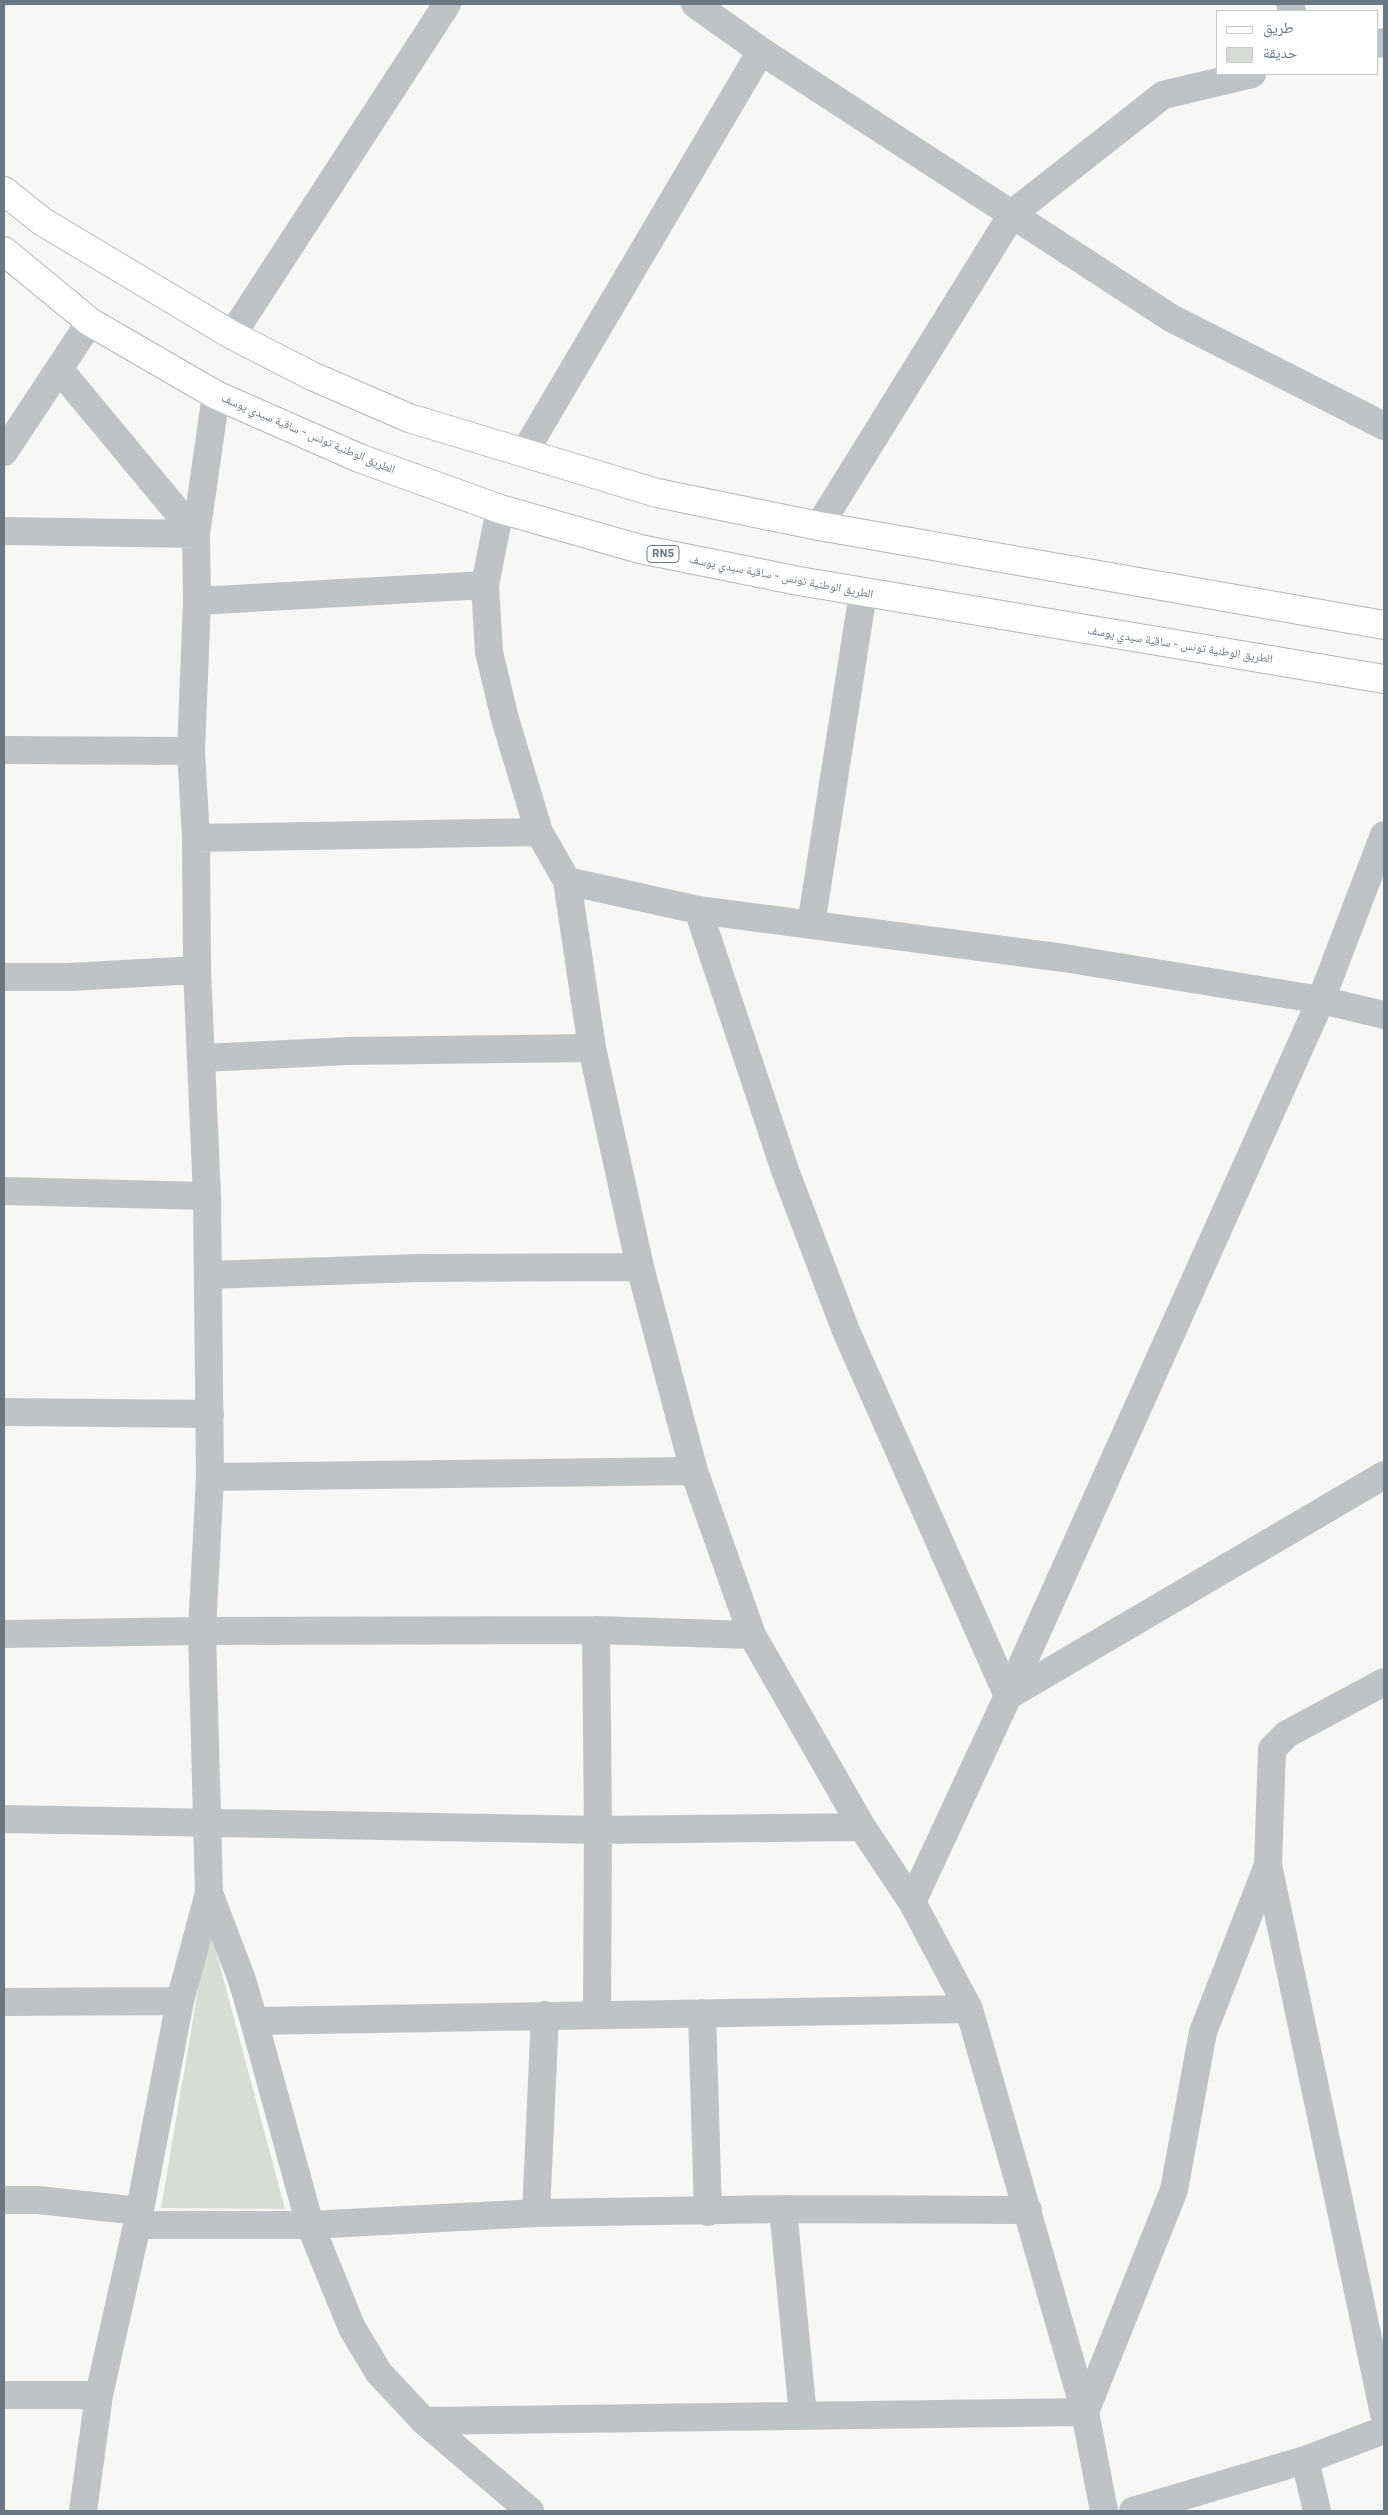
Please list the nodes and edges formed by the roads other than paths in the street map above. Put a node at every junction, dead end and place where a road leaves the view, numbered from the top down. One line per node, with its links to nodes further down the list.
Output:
1 (447, 4): 9 (street)
2 (695, 4): 3 (street)
3 (761, 51): 6 (street); 14 (street)
4 (1248, 75): 6 (street)
5 (4, 191): 9 (main road)
6 (1013, 213): 12 (street); 16 (street)
7 (4, 251): 8 (main road, الطريق الوطنية تونس - ساقية سيدي يوسف / RN5)
8 (90, 322): 10 (street); 11 (main road, الطريق الوطنية تونس - ساقية سيدي يوسف / RN5)
9 (232, 335): 14 (main road)
10 (59, 369): 13 (street); 18 (street)
11 (216, 395): 15 (main road, الطريق الوطنية تونس - ساقية سيدي يوسف / RN5); 18 (street)
12 (1384, 426)
13 (4, 452)
14 (524, 453): 16 (main road)
15 (500, 509): 19 (street); 20 (main road, الطريق الوطنية تونس - ساقية سيدي يوسف / RN5)
16 (819, 526): 22 (main road)
17 (4, 531): 18 (street)
18 (196, 534): 21 (street)
19 (485, 585): 21 (street); 26 (street)
20 (863, 592): 23 (main road, الطريق الوطنية تونس - ساقية سيدي يوسف / RN5); 31 (street)
21 (197, 601): 25 (street)
22 (1384, 625)
23 (1384, 679)
24 (4, 750): 25 (street)
25 (190, 751): 28 (street)
26 (539, 832): 28 (street); 29 (street)
27 (1384, 835): 34 (street)
28 (196, 838): 32 (street)
29 (567, 882): 30 (street); 36 (street)
30 (698, 910): 31 (street); 52 (street)
31 (811, 925): 34 (street)
32 (197, 970): 33 (street); 37 (street)
33 (4, 978)
34 (1322, 1000): 35 (street); 52 (street)
35 (1384, 1015)
36 (592, 1048): 37 (street); 40 (street)
37 (203, 1058): 39 (street)
38 (4, 1191): 39 (street)
39 (207, 1196): 41 (street)
40 (640, 1267): 41 (street); 44 (street)
41 (208, 1275): 43 (street)
42 (4, 1412): 43 (street)
43 (210, 1414): 46 (street)
44 (694, 1471): 46 (street); 50 (street)
45 (1384, 1475): 52 (street)
46 (210, 1477): 48 (street)
47 (596, 1630): 48 (street); 50 (street); 56 (street)
48 (202, 1631): 49 (street); 54 (street)
49 (4, 1634)
50 (752, 1635): 55 (street)
51 (1384, 1682): 57 (street)
52 (1008, 1696): 59 (street)
53 (4, 1819): 54 (street)
54 (208, 1822): 56 (street); 58 (street)
55 (862, 1827): 56 (street); 59 (street)
56 (598, 1830): 64 (street)
57 (1268, 1865): 76 (street); 77 (street)
58 (209, 1893): 61 (street); 66 (street)
59 (912, 1902): 62 (street)
60 (4, 2002): 61 (street)
61 (180, 2002): 72 (street)
62 (969, 2010): 63 (street); 69 (street)
63 (702, 2013): 64 (street); 70 (street)
64 (597, 2014): 65 (street)
65 (545, 2015): 66 (street); 71 (street)
66 (254, 2021): 73 (street)
67 (4, 2200): 72 (street)
68 (783, 2209): 69 (street); 70 (street); 78 (street)
69 (1028, 2210): 76 (street)
70 (708, 2212): 71 (street)
71 (536, 2213): 73 (street)
72 (138, 2218): 73 (street); 75 (street)
73 (310, 2225): 79 (street)
74 (4, 2395): 75 (street)
75 (99, 2395): 82 (street)
76 (1084, 2412): 78 (street); 84 (street)
77 (1384, 2414)
78 (803, 2415): 79 (street)
79 (424, 2421): 83 (street)
80 (1384, 2430): 81 (street)
81 (1304, 2460): 85 (street); 86 (street)
82 (83, 2511)
83 (530, 2511)
84 (1104, 2511)
85 (1132, 2511)
86 (1317, 2511)

